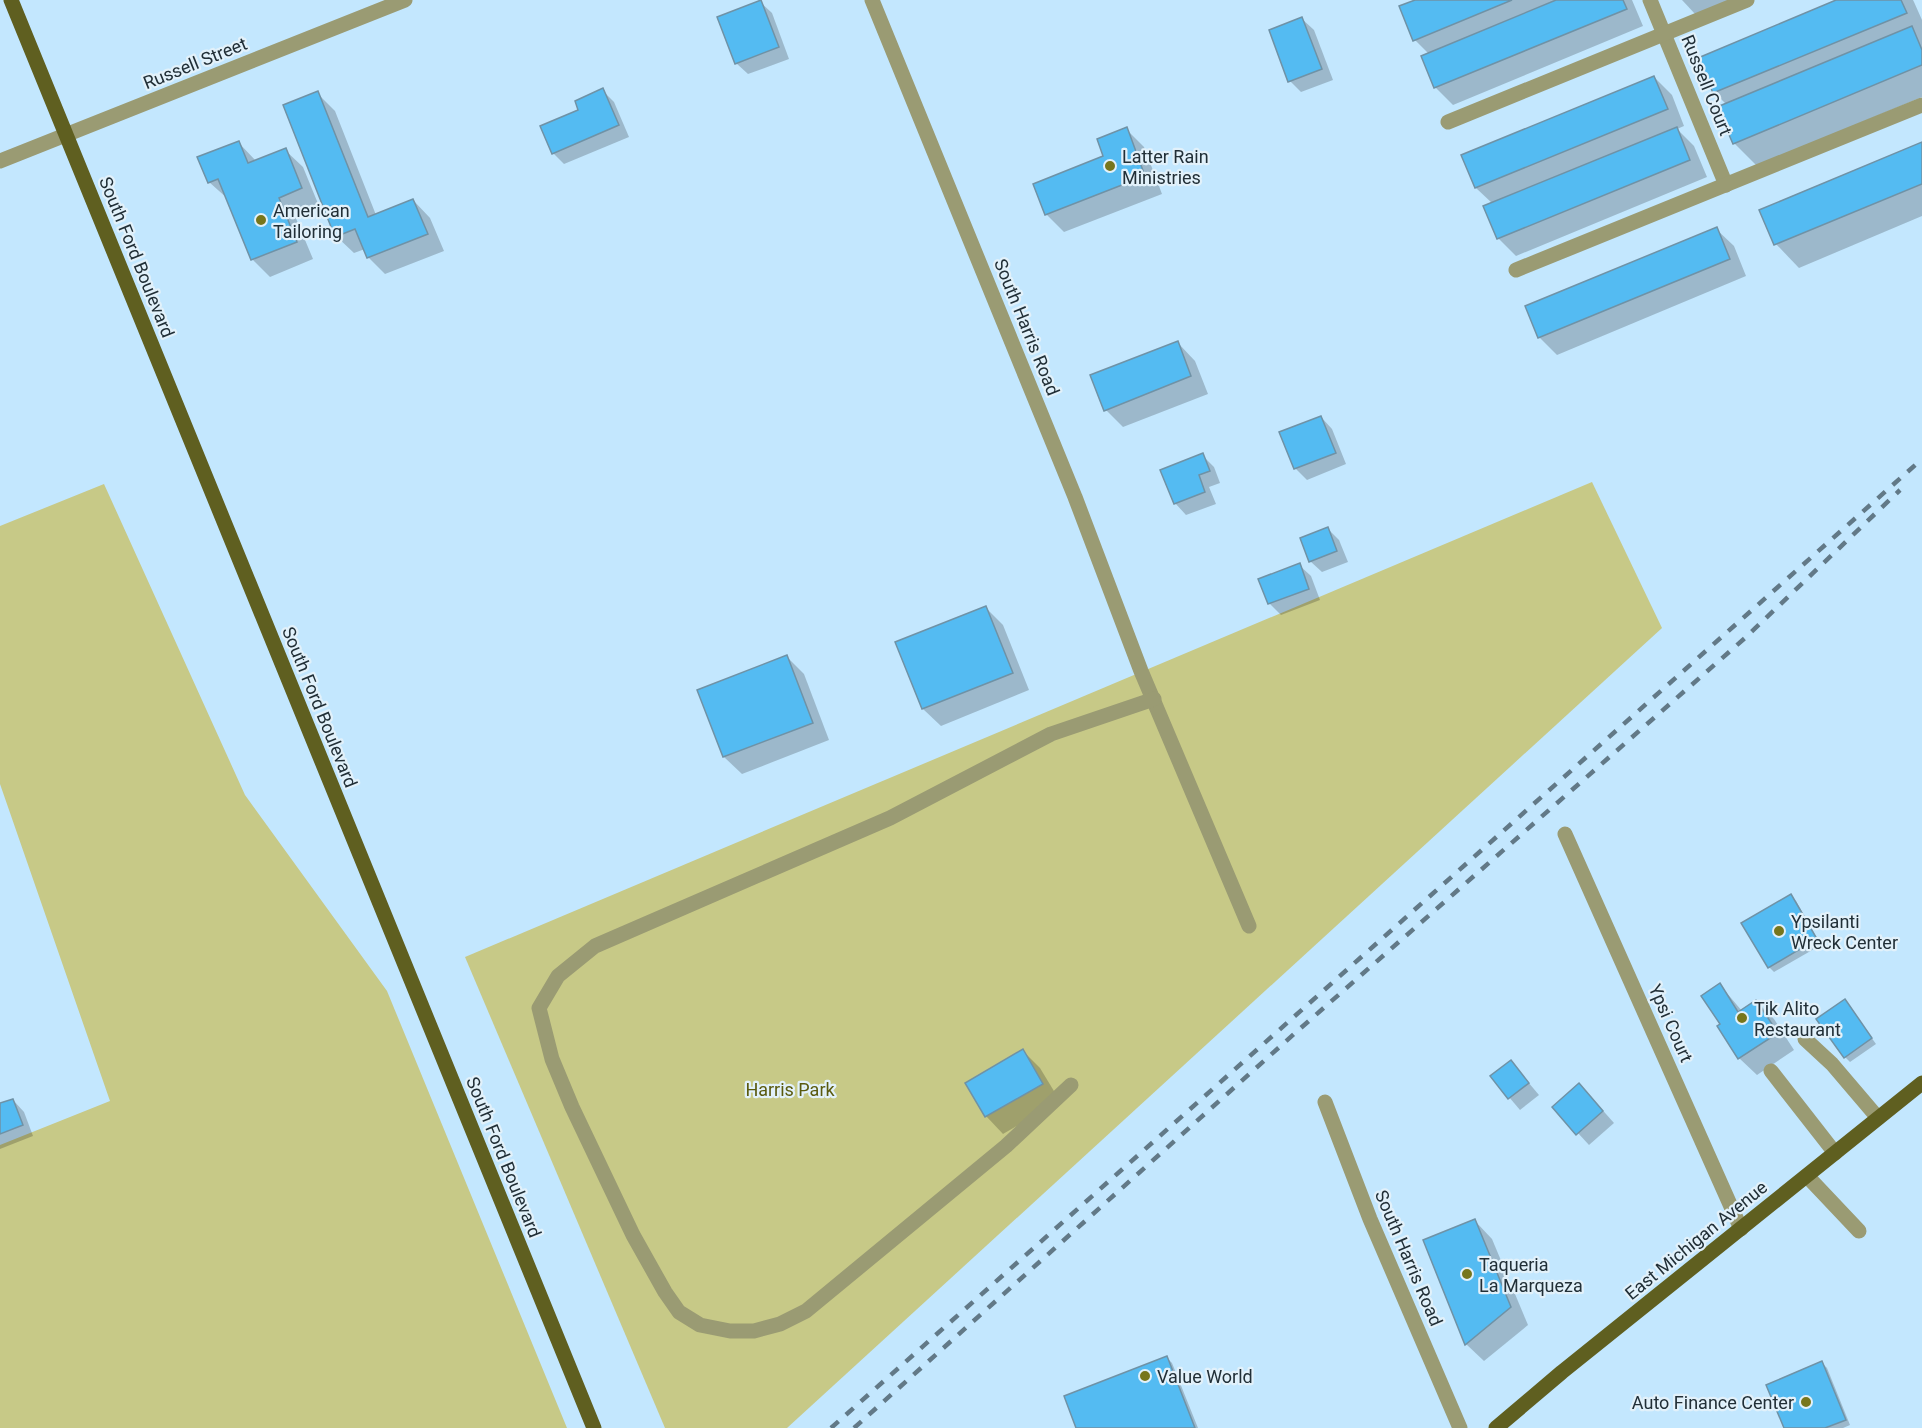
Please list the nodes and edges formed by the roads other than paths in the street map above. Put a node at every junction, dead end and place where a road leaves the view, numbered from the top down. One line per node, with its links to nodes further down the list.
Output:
1 (11, 0): 9 (main road, South Ford Boulevard)
2 (405, 0): 9 (street, Russell Street)
3 (872, 0): 13 (street, South Harris Road)
4 (1650, 0): 6 (street, Russell Court)
5 (1748, 0): 6 (street)
6 (1665, 35): 8 (street); 11 (street, Russell Court)
7 (1922, 105): 11 (street)
8 (1448, 122)
9 (67, 135): 10 (street, Russell Street); 26 (main road, South Ford Boulevard)
10 (0, 161)
11 (1726, 185): 12 (street)
12 (1516, 270)
13 (1154, 699): 15 (street, South Harris Road); 19 (street)
14 (1564, 834): 24 (street, Ypsi Court)
15 (1248, 926)
16 (1805, 1039): 21 (street)
17 (1771, 1071): 22 (street)
18 (1922, 1083): 21 (main road, East Michigan Avenue)
19 (1071, 1086)
20 (1325, 1102): 27 (street, South Harris Road)
21 (1878, 1118): 22 (main road, East Michigan Avenue)
22 (1835, 1153): 23 (main road, East Michigan Avenue)
23 (1807, 1176): 24 (main road, East Michigan Avenue); 25 (street)
24 (1741, 1229): 28 (main road, East Michigan Avenue)
25 (1858, 1232)
26 (594, 1428)
27 (1460, 1428)
28 (1496, 1428)

